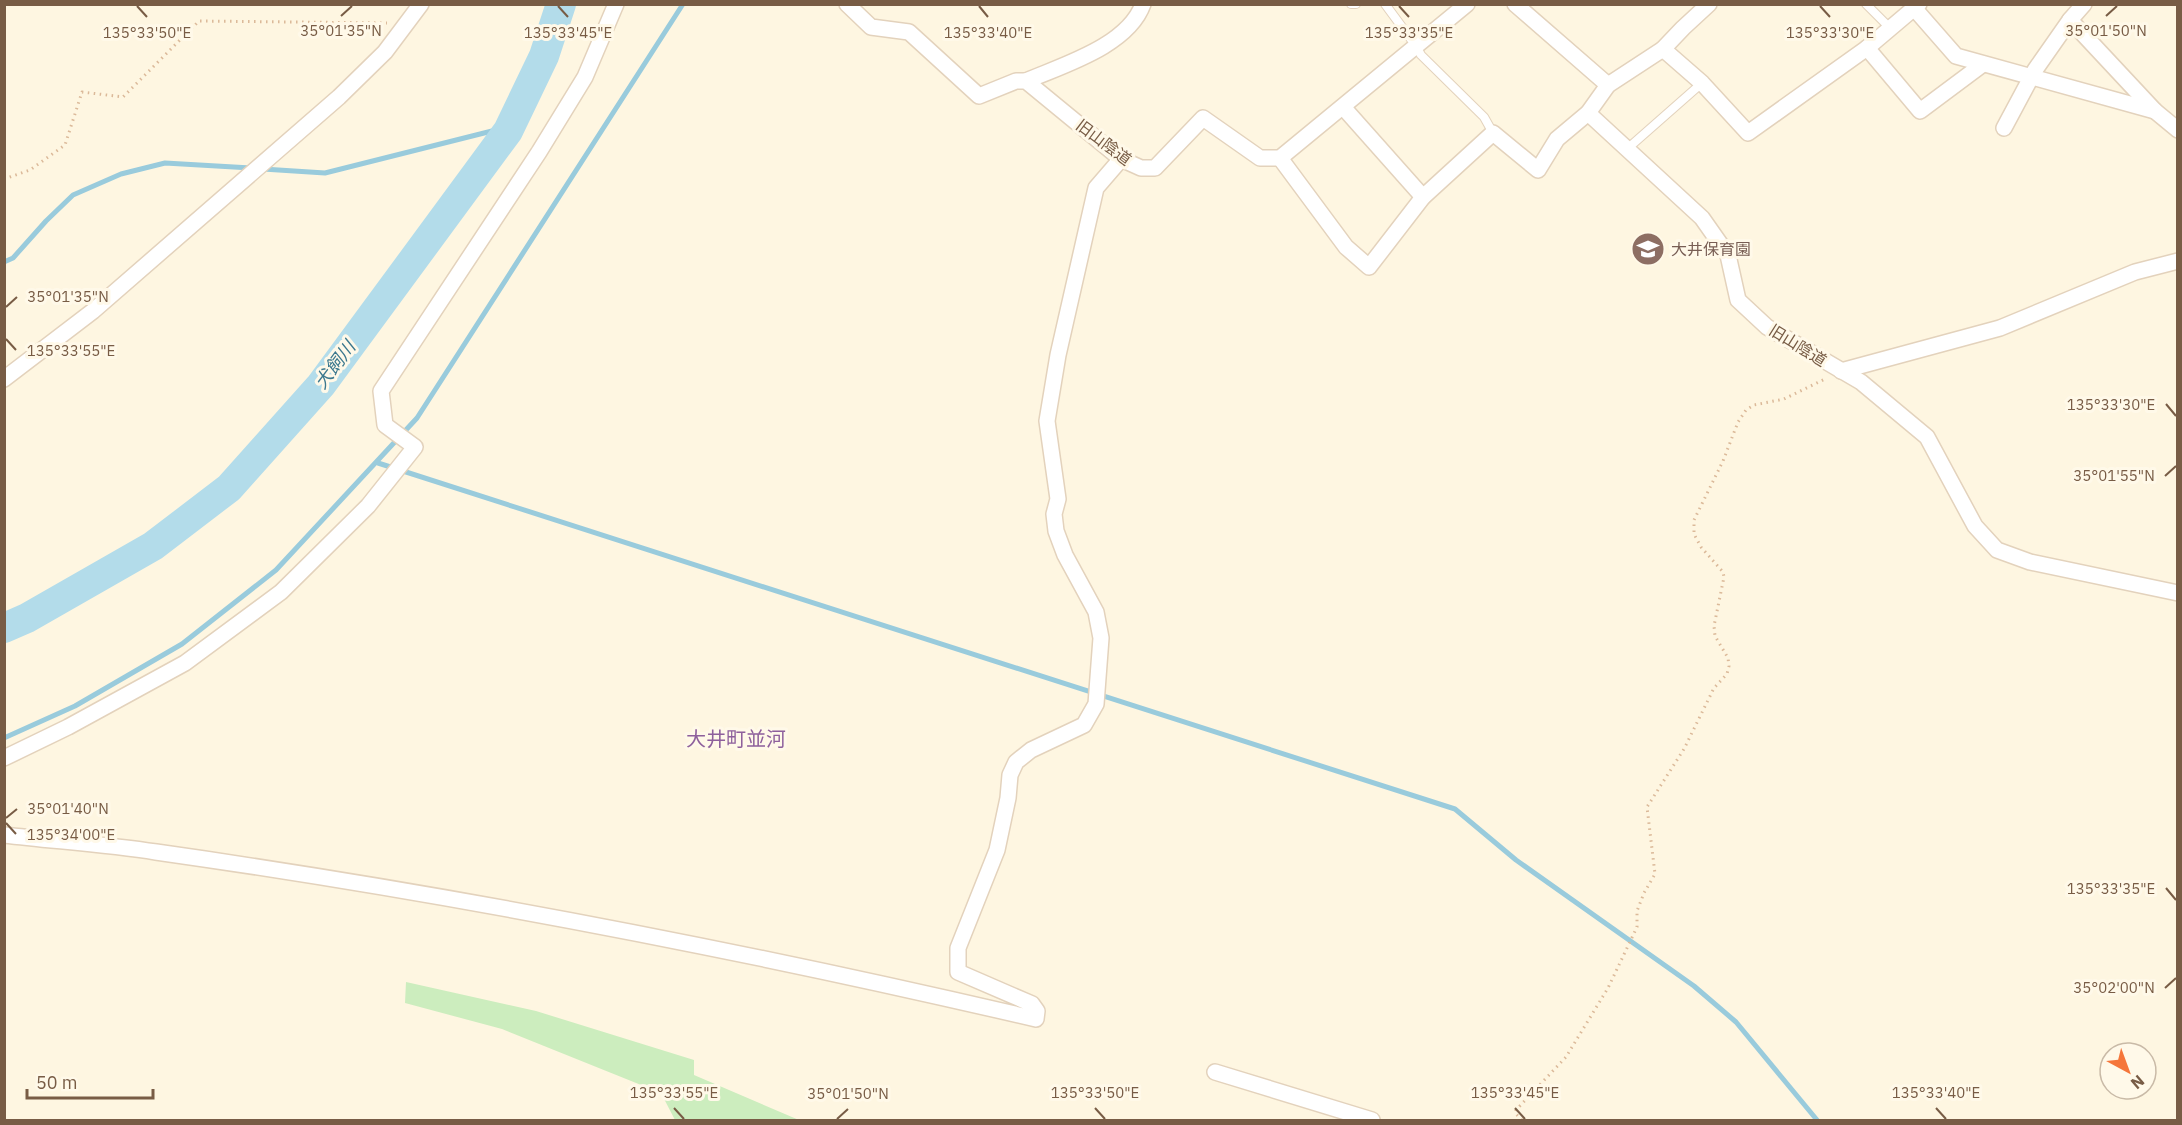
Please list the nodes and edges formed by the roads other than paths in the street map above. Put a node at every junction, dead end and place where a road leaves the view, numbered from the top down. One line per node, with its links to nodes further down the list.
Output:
1 (421, 4): 36 (street)
2 (616, 4): 38 (street)
3 (847, 4): 21 (street)
4 (1143, 4): 21 (street)
5 (1351, 4): 6 (lane)
6 (1356, 4)
7 (1384, 4): 16 (lane)
8 (1467, 4): 16 (street)
9 (1515, 4): 23 (street)
10 (1709, 4): 18 (street)
11 (1866, 4): 15 (lane)
12 (2083, 5): 14 (street)
13 (1917, 6): 15 (street); 19 (street)
14 (2070, 20): 20 (street); 25 (street)
15 (1890, 28): 17 (street)
16 (1416, 46): 24 (street); 29 (lane)
17 (1867, 48): 19 (street); 22 (street)
18 (1663, 49): 22 (street); 23 (street)
19 (1983, 64): 20 (street)
20 (2031, 77): 25 (street); 27 (street)
21 (1026, 81): 32 (street, 旧山陰道)
22 (1702, 83): 30 (lane)
23 (1608, 85): 26 (street)
24 (1343, 107): 31 (street); 33 (street)
25 (2156, 111): 28 (street)
26 (1588, 113): 29 (street); 30 (street, 旧山陰道)
27 (2004, 128)
28 (2178, 130)
29 (1493, 133): 33 (street)
30 (1627, 149): 35 (street, 旧山陰道)
31 (1280, 158): 32 (street, 旧山陰道); 33 (street)
32 (1121, 159): 39 (street)
33 (1423, 197)
34 (2178, 261): 35 (street)
35 (1840, 371): 37 (street, 旧山陰道)
36 (4, 379)
37 (2178, 594)
38 (4, 758)
39 (4, 836)
40 (1215, 1072): 41 (street)
41 (1372, 1120)

